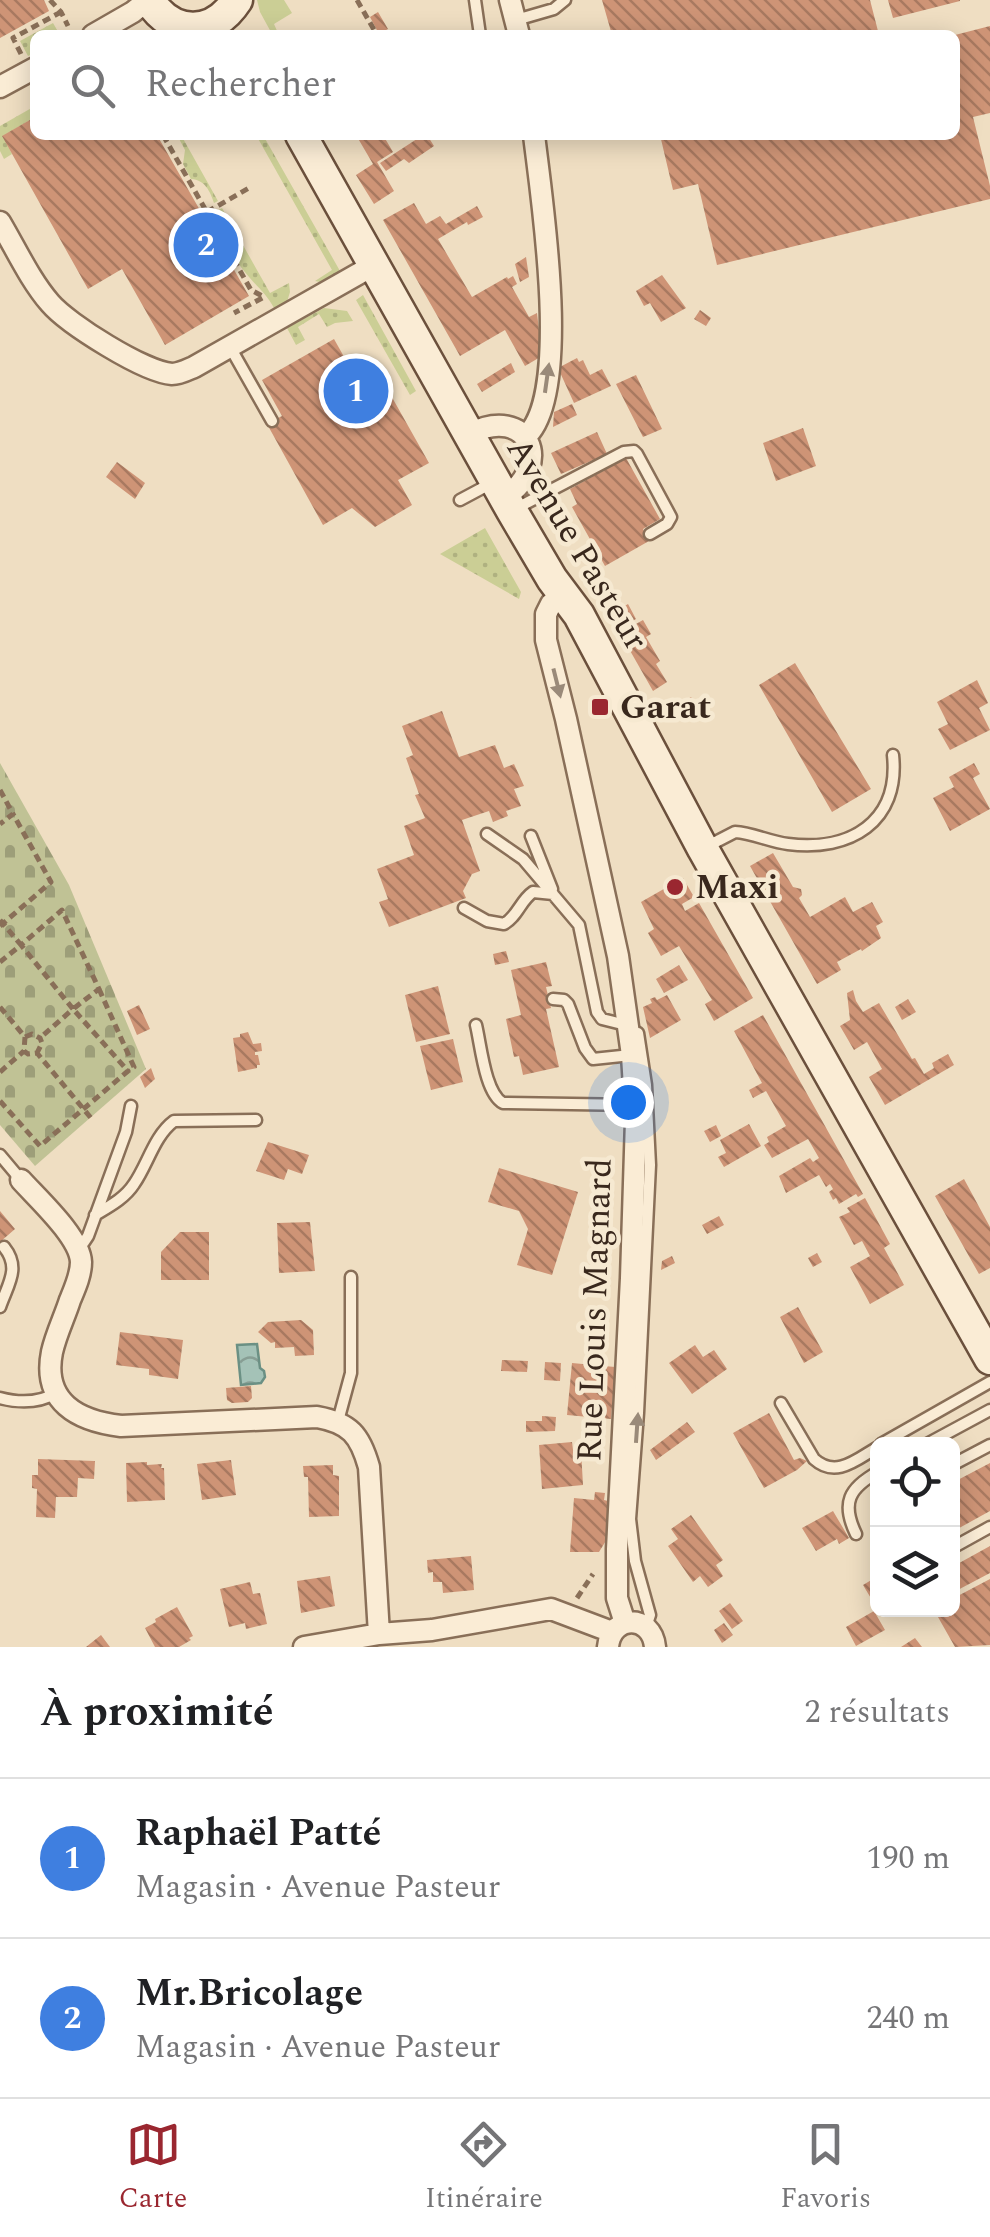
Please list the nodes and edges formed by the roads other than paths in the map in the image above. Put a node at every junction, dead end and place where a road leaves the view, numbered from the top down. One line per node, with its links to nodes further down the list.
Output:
1 (148, 0): 4 (main road); 6 (street)
2 (475, 0): 7 (lane)
3 (564, 0): 5 (lane)
4 (233, 18)
5 (515, 18)
6 (102, 30)
7 (479, 30)
8 (30, 71): 9 (street)
9 (0, 87)
10 (304, 140): 13 (main road, Avenue Pasteur)
11 (535, 140): 17 (street, one-way to 11)
12 (0, 222): 14 (street)
13 (374, 265): 14 (street); 16 (main road, Avenue Pasteur)
14 (230, 347): 15 (lane)
15 (272, 421)
16 (469, 434): 17 (street); 18 (main road, Avenue Pasteur)
17 (525, 437): 18 (street)
18 (504, 496): 19 (lane); 20 (lane); 21 (main road, Avenue Pasteur)
19 (460, 500)
20 (650, 534)
21 (564, 594): 25 (main road, Avenue Pasteur); 29 (street, Rue Louis Magnard, one-way to 29)
22 (894, 755): 25 (lane)
23 (488, 834): 26 (lane)
24 (531, 836): 26 (lane)
25 (703, 848): 42 (main road, Avenue Pasteur)
26 (554, 894): 27 (lane); 29 (lane)
27 (464, 908)
28 (553, 999): 31 (lane)
29 (628, 1021): 31 (street, Rue Louis Magnard); 58 (lane, one-way to 29)
30 (476, 1025): 32 (lane)
31 (632, 1054): 32 (street, Rue Louis Magnard)
32 (635, 1105): 60 (street, Rue Louis Magnard)
33 (131, 1106): 37 (lane)
34 (256, 1120): 37 (lane)
35 (0, 1155): 36 (lane)
36 (21, 1180): 38 (street)
37 (96, 1215): 38 (lane)
38 (77, 1246): 44 (street)
39 (4, 1247): 41 (lane)
40 (351, 1278): 48 (lane)
41 (0, 1307)
42 (990, 1359)
43 (990, 1382): 49 (lane)
44 (56, 1392): 45 (lane); 48 (street)
45 (0, 1398)
46 (782, 1403): 52 (lane)
47 (990, 1410): 50 (lane)
48 (338, 1421): 59 (street)
49 (895, 1437)
50 (940, 1437)
51 (990, 1444): 53 (lane)
52 (870, 1451)
53 (960, 1461)
54 (870, 1477): 56 (lane)
55 (990, 1527): 57 (lane)
56 (856, 1534)
57 (960, 1544)
58 (646, 1627): 60 (street); 62 (street)
59 (379, 1634): 60 (street); 61 (street)
60 (615, 1634)
61 (304, 1647)
62 (655, 1647)

